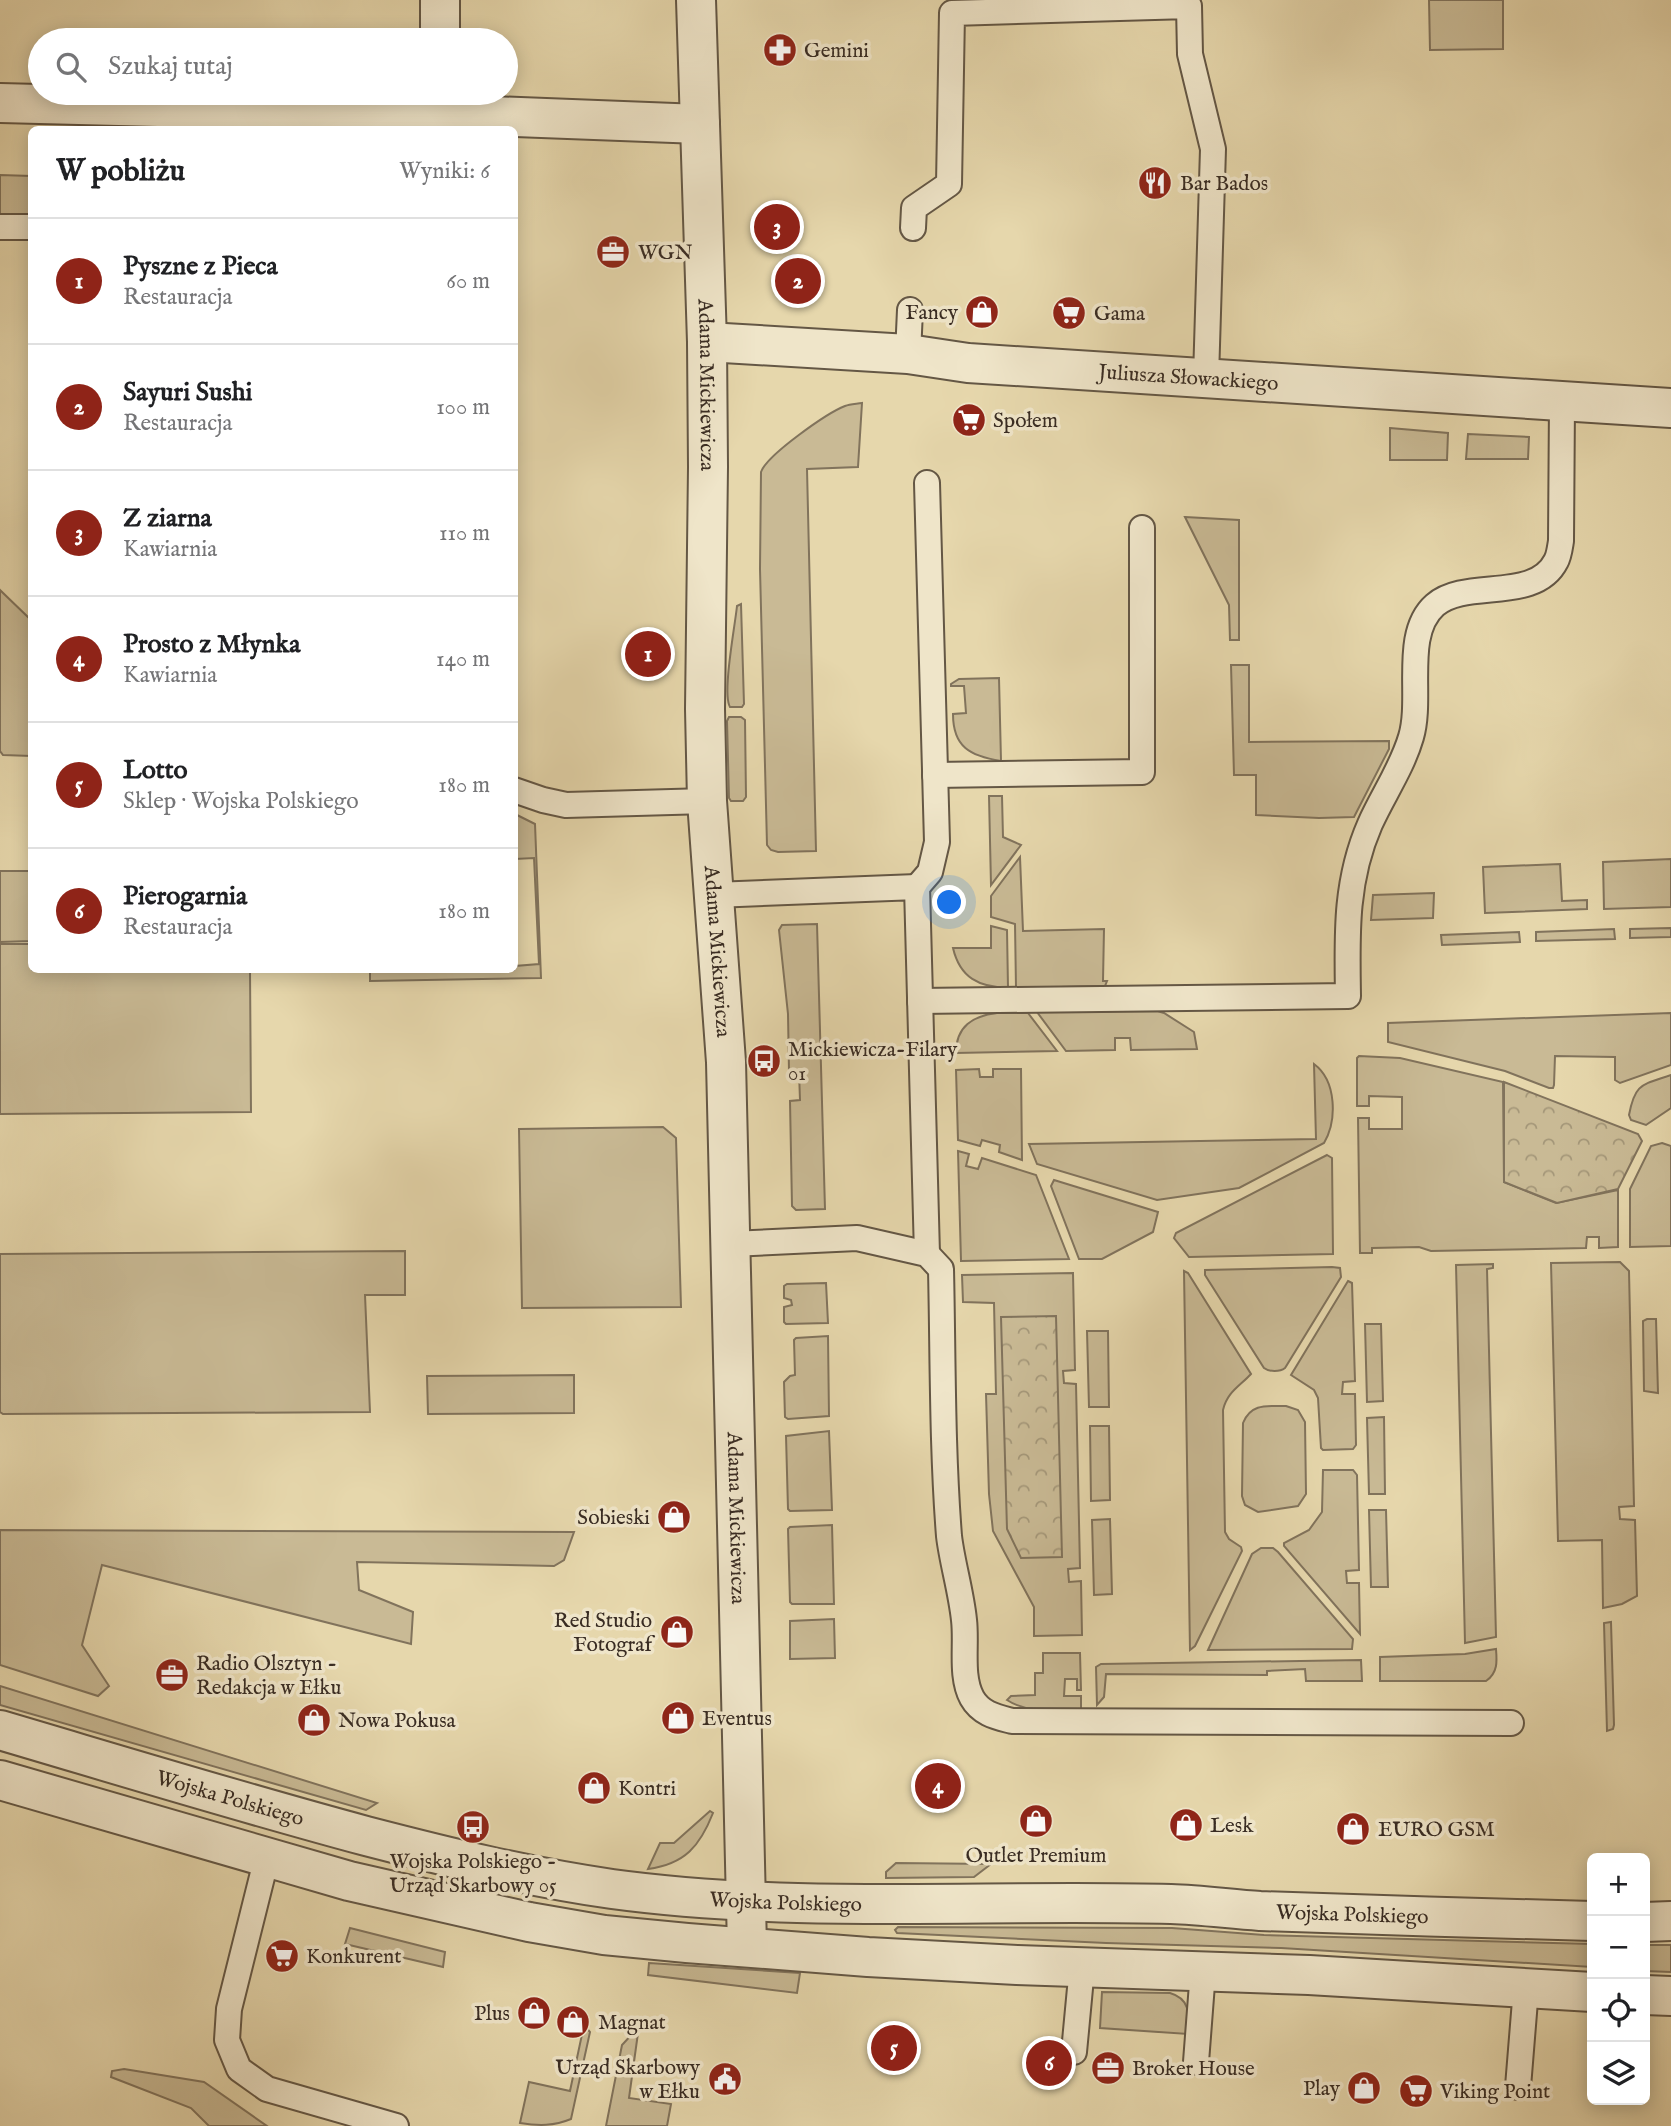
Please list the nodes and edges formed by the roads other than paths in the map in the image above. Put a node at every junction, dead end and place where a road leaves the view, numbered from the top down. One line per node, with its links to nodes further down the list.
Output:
1 (440, 0): 3 (street)
2 (696, 0): 8 (street, Adama Mickiewicza)
3 (440, 28)
4 (0, 103): 7 (street)
5 (406, 105): 7 (street)
6 (465, 105): 8 (street)
7 (184, 118)
8 (700, 124): 13 (street, Adama Mickiewicza)
9 (0, 227): 10 (lane)
10 (28, 227)
11 (913, 228): 15 (lane)
12 (910, 310): 14 (lane)
13 (707, 342): 14 (street, Juliusza Słowackiego); 22 (street, Adama Mickiewicza)
14 (908, 354): 15 (street, Juliusza Słowackiego)
15 (1206, 378): 16 (street, Juliusza Słowackiego)
16 (1562, 402): 17 (street, Juliusza Słowackiego); 25 (lane)
17 (1671, 408)
18 (927, 483): 20 (lane)
19 (1142, 528): 20 (lane)
20 (935, 775): 23 (lane)
21 (518, 791): 22 (lane)
22 (707, 801): 24 (street, Adama Mickiewicza)
23 (917, 887): 24 (lane); 25 (lane)
24 (714, 895): 26 (street, Adama Mickiewicza)
25 (920, 1001): 27 (lane)
26 (731, 1244): 27 (lane); 32 (street, Adama Mickiewicza)
27 (927, 1254): 28 (lane)
28 (1511, 1723)
29 (0, 1730): 32 (street, Wojska Polskiego)
30 (0, 1780): 31 (street)
31 (267, 1857): 36 (street); 46 (lane)
32 (747, 1901): 33 (street, Wojska Polskiego); 36 (street, Adama Mickiewicza)
33 (1587, 1922)
34 (1650, 1922): 35 (street)
35 (1671, 1922)
36 (747, 1947): 37 (street)
37 (1083, 1967): 38 (street); 43 (lane)
38 (1203, 1971): 39 (street); 44 (lane)
39 (1526, 1988): 40 (street); 45 (lane)
40 (1587, 1992)
41 (1650, 1995): 42 (street)
42 (1671, 1996)
43 (1074, 2052)
44 (1196, 2062)
45 (1518, 2087)
46 (396, 2126)

